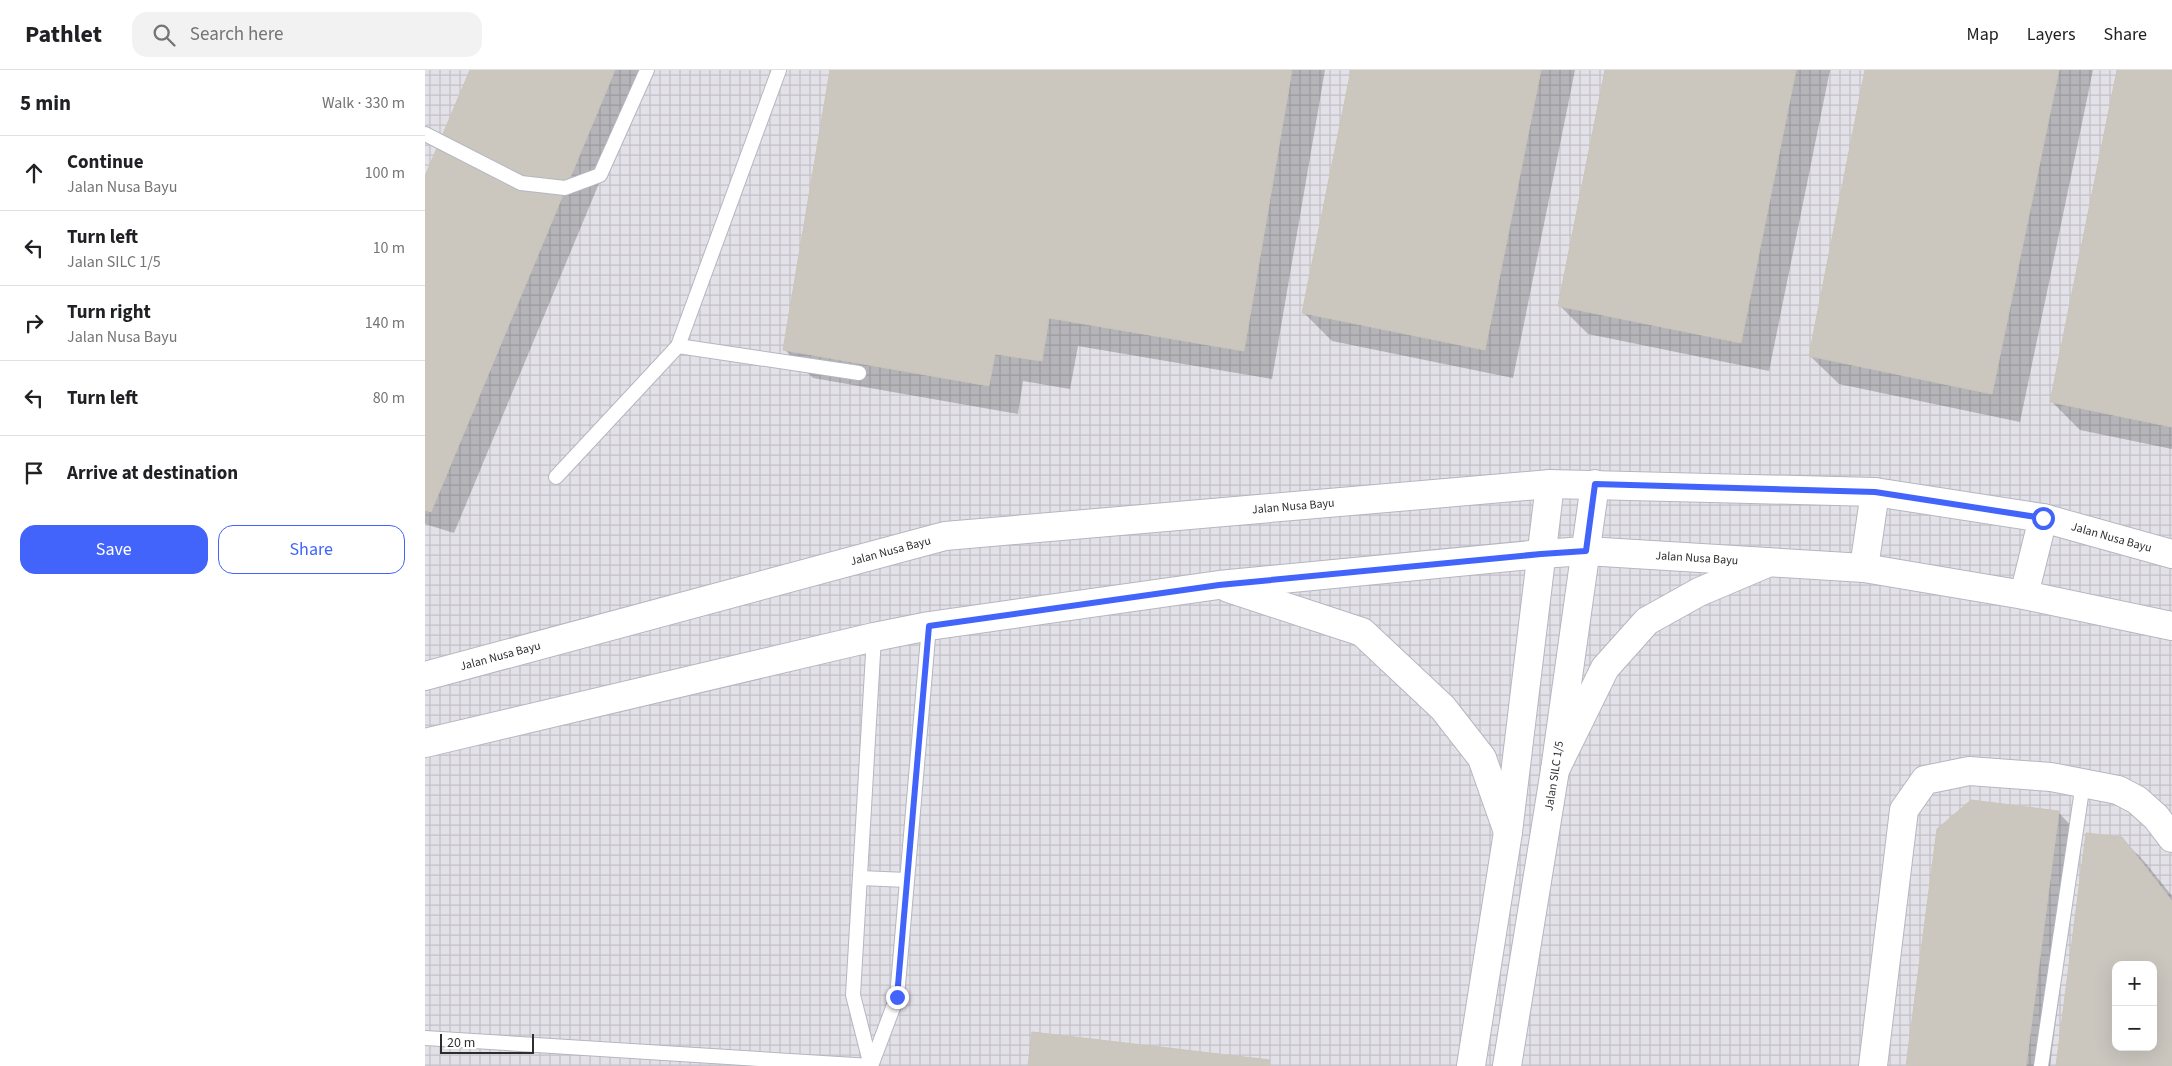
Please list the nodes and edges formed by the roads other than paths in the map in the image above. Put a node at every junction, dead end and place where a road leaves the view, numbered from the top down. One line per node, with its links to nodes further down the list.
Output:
1 (647, 70): 3 (lane)
2 (779, 70): 4 (lane)
3 (425, 134)
4 (678, 346): 5 (lane); 6 (lane)
5 (859, 373)
6 (557, 477)
7 (1549, 484): 8 (main road, Jalan Nusa Bayu); 12 (main road); 21 (main road, Jalan Nusa Bayu)
8 (1595, 484): 9 (main road, Jalan Nusa Bayu); 11 (main road, Jalan SILC 1/5)
9 (1875, 492): 10 (main road, Jalan Nusa Bayu); 15 (main road)
10 (2043, 518): 13 (main road, Jalan Nusa Bayu); 17 (main road)
11 (1586, 551): 12 (main road, Jalan Nusa Bayu); 14 (main road, Jalan Nusa Bayu); 23 (main road, Jalan SILC 1/5)
12 (1541, 554): 16 (main road, Jalan Nusa Bayu); 25 (main road)
13 (2172, 554)
14 (1771, 561): 15 (main road, Jalan Nusa Bayu); 23 (main road)
15 (1864, 568): 17 (main road, Jalan Nusa Bayu)
16 (1219, 585): 18 (main road, Jalan Nusa Bayu); 25 (main road)
17 (2024, 594): 19 (main road, Jalan Nusa Bayu)
18 (929, 626): 20 (main road, Jalan Nusa Bayu); 28 (lane)
19 (2172, 626)
20 (874, 637): 22 (main road, Jalan Nusa Bayu); 27 (lane)
21 (425, 676)
22 (425, 743)
23 (1555, 770): 32 (main road, Jalan SILC 1/5)
24 (2083, 783): 26 (main road); 33 (main road); 34 (lane)
25 (1508, 832): 31 (main road)
26 (2172, 838)
27 (860, 878): 28 (lane); 30 (lane)
28 (907, 880): 30 (lane)
29 (425, 1038): 30 (lane)
30 (871, 1066)
31 (1471, 1066)
32 (1507, 1066)
33 (1873, 1066)
34 (2041, 1066)

